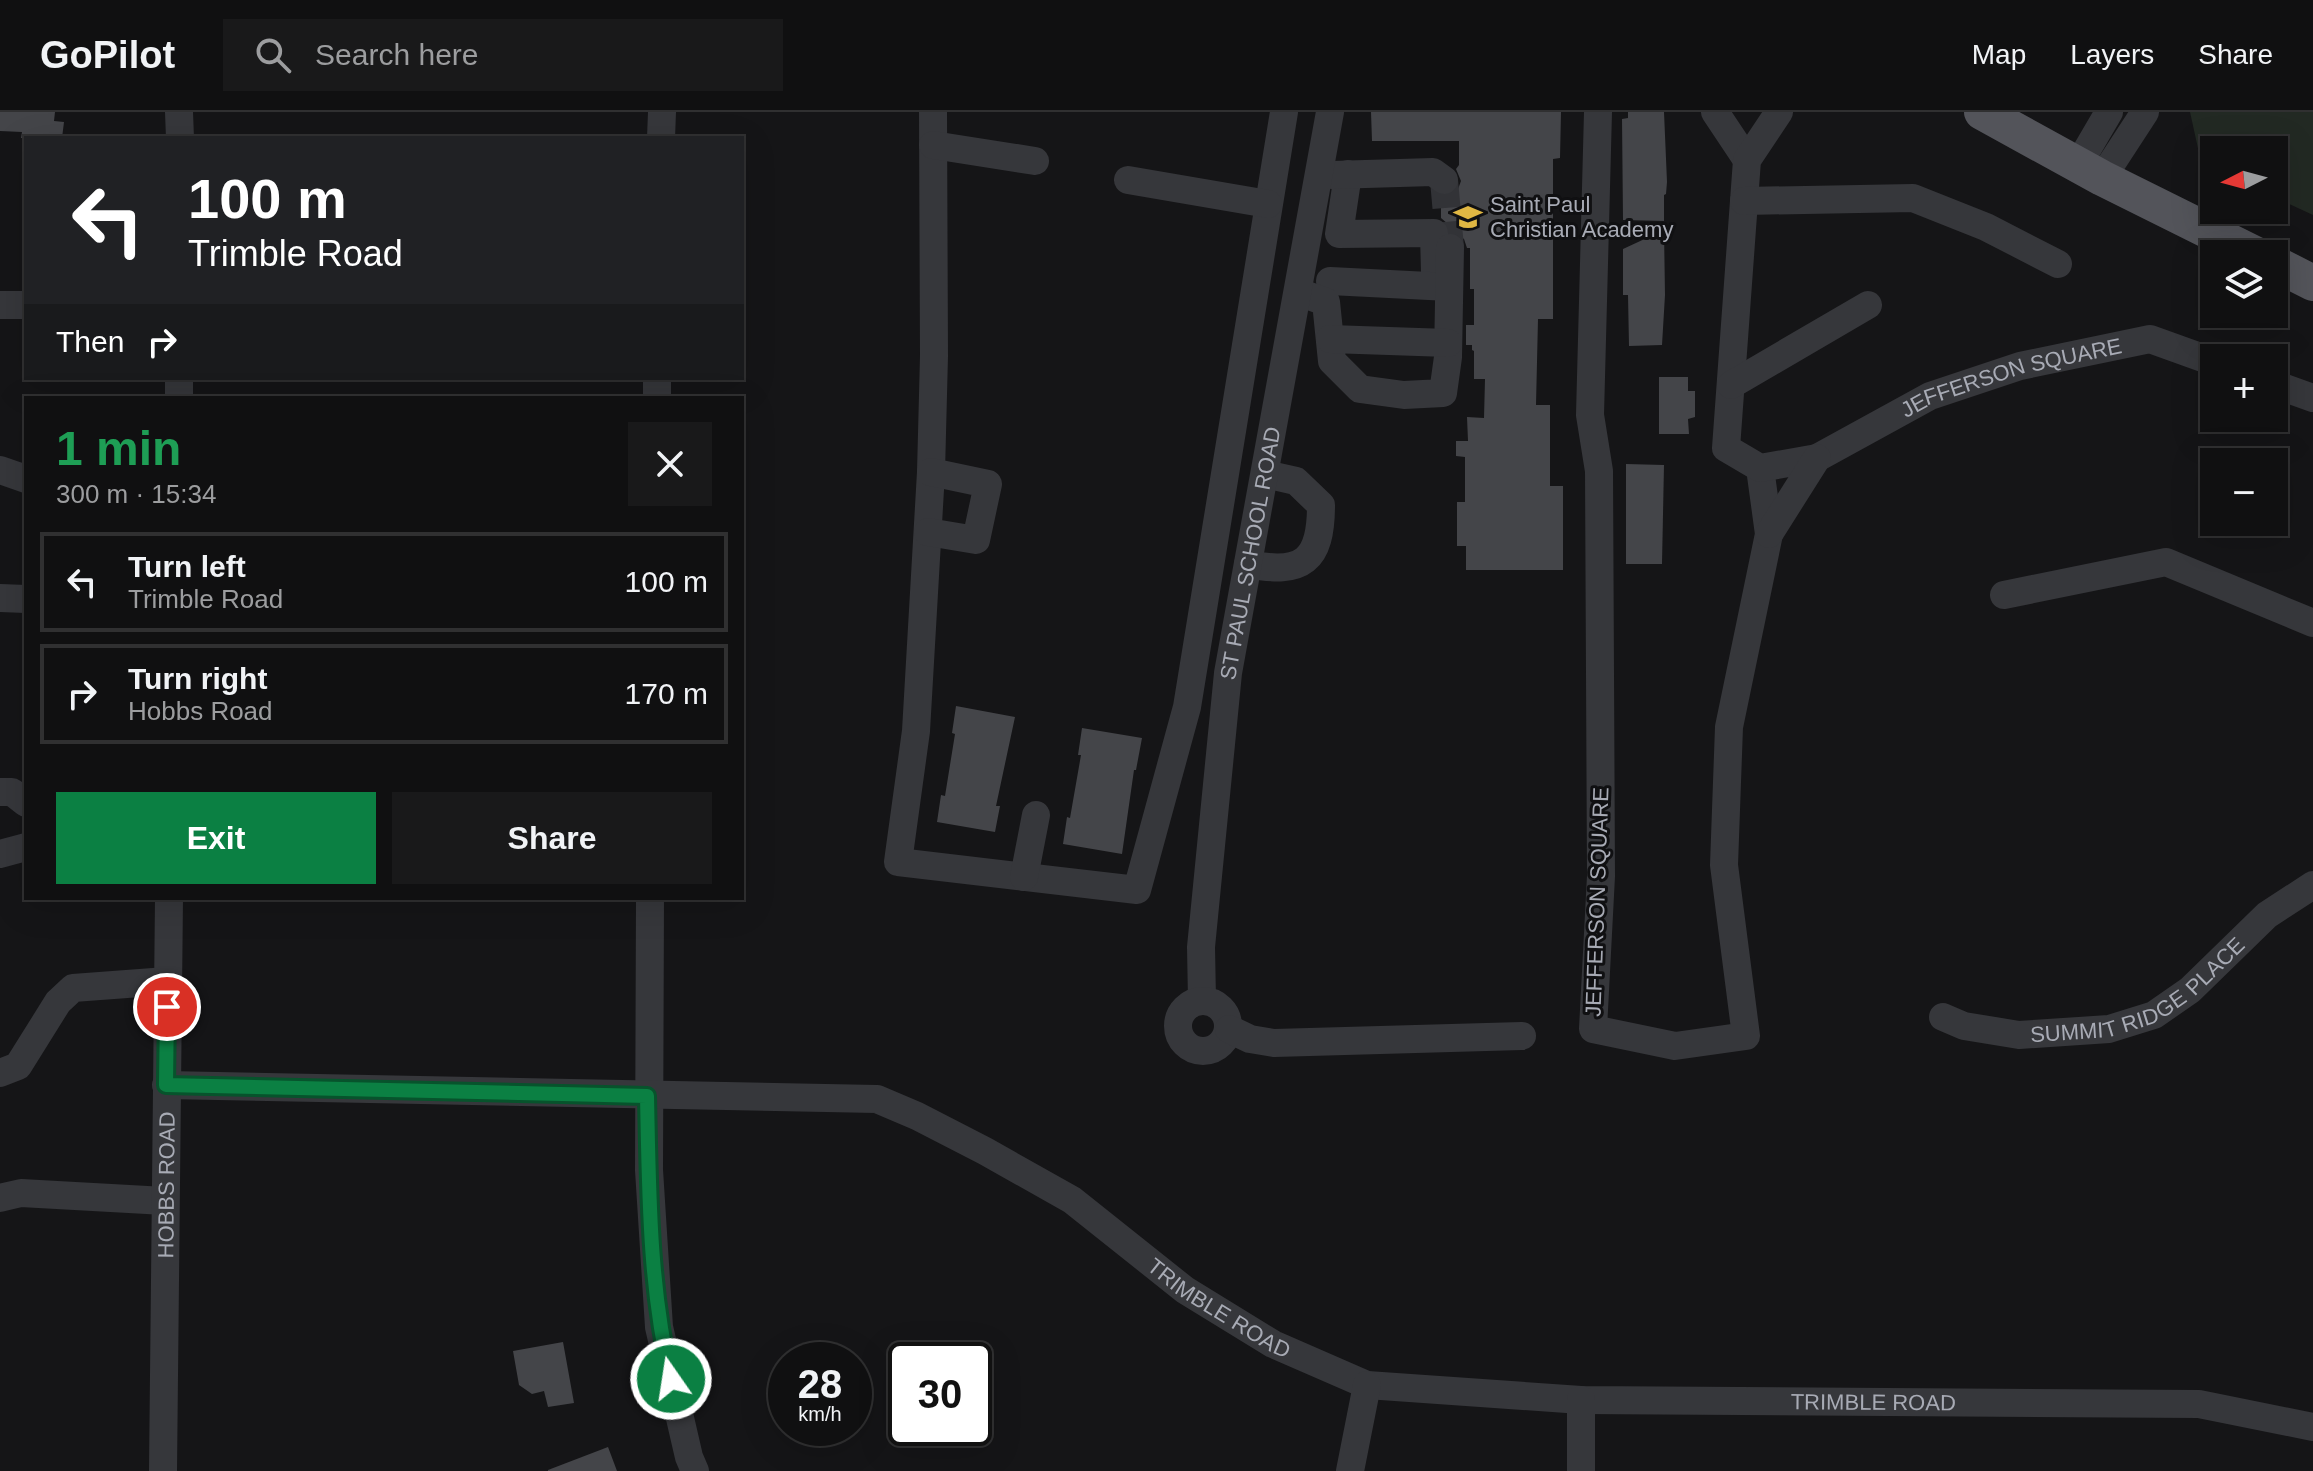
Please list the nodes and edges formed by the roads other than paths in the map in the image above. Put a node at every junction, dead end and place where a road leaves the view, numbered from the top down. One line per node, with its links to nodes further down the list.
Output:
1 (179, 112): 12 (street)
2 (662, 112): 13 (street)
3 (933, 112): 14 (street)
4 (1284, 112): 23 (street)
5 (1330, 112): 19 (street, ST PAUL SCHOOL ROAD)
6 (1598, 112): 50 (street, JEFFERSON SQUARE)
7 (1715, 112): 15 (street)
8 (1779, 112): 15 (street)
9 (1982, 112): 17 (main road)
10 (2109, 112): 17 (street)
11 (2145, 112): 17 (street)
12 (180, 136)
13 (661, 136)
14 (933, 145): 16 (street); 46 (street)
15 (1747, 160): 22 (street)
16 (1035, 161)
17 (2090, 171): 26 (main road)
18 (1348, 174): 19 (street); 21 (street); 25 (street)
19 (1319, 175): 24 (street, ST PAUL SCHOOL ROAD)
20 (1128, 180): 23 (street)
21 (1444, 180)
22 (1744, 201): 28 (street); 40 (street)
23 (1268, 204): 61 (street)
24 (1309, 229): 25 (street); 32 (street, ST PAUL SCHOOL ROAD)
25 (1339, 234): 31 (street); 33 (street)
26 (2227, 240)
27 (1450, 248): 31 (street)
28 (2058, 264)
29 (2288, 270): 30 (main road)
30 (2313, 283)
31 (1442, 286): 33 (street); 38 (street)
32 (1298, 292): 33 (street); 47 (street, ST PAUL SCHOOL ROAD)
33 (1328, 292): 37 (street)
34 (0, 305): 35 (street)
35 (24, 305)
36 (1868, 305): 40 (street)
37 (1330, 339): 38 (street); 38 (street)
38 (1448, 343)
39 (2200, 357): 43 (street, JEFFERSON SQUARE)
40 (1731, 385): 44 (street)
41 (2288, 389): 42 (street)
42 (2313, 398)
43 (1817, 458): 44 (street, JEFFERSON SQUARE); 50 (street, JEFFERSON SQUARE)
44 (1760, 468): 50 (street, JEFFERSON SQUARE)
45 (0, 470): 48 (street)
46 (931, 472): 49 (street); 49 (street)
47 (1265, 474): 51 (street, ST PAUL SCHOOL ROAD); 51 (street)
48 (24, 478)
49 (928, 532): 61 (street)
50 (1769, 534)
51 (1248, 564): 66 (street, ST PAUL SCHOOL ROAD)
52 (2004, 595): 55 (street)
53 (0, 598): 54 (street)
54 (24, 599)
55 (2313, 623)
56 (0, 792): 57 (street)
57 (24, 801)
58 (1036, 815): 61 (street)
59 (24, 848): 60 (street)
60 (0, 854)
61 (1024, 877)
62 (2313, 885): 67 (street, SUMMIT RIDGE PLACE)
63 (169, 900): 65 (street, HOBBS ROAD)
64 (650, 900): 72 (street)
65 (167, 981): 70 (street); 71 (street, HOBBS ROAD)
66 (1202, 1000): 68 (street); 68 (street)
67 (1943, 1017)
68 (1229, 1029): 69 (street)
69 (1522, 1036)
70 (0, 1073)
71 (166, 1085): 72 (street, TRIMBLE ROAD); 74 (street, HOBBS ROAD)
72 (647, 1096): 75 (street, TRIMBLE ROAD); 79 (street)
73 (0, 1198): 74 (street)
74 (165, 1201): 78 (street, HOBBS ROAD)
75 (1367, 1385): 76 (street, TRIMBLE ROAD); 80 (street)
76 (1581, 1400): 77 (street, TRIMBLE ROAD); 81 (street)
77 (2313, 1427)
78 (163, 1471)
79 (695, 1471)
80 (1350, 1471)
81 (1581, 1471)

